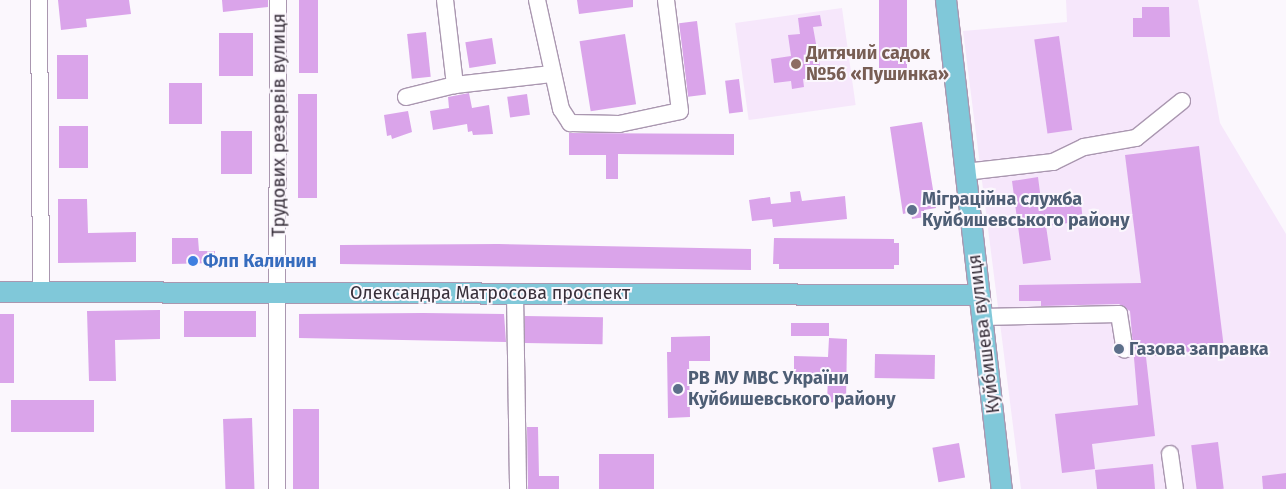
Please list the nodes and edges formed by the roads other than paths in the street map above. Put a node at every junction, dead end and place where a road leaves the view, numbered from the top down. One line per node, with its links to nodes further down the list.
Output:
1 (39, 0): 13 (street)
2 (278, 0): 14 (street, Трудових резервів вулиця)
3 (445, 0): 8 (street)
4 (537, 0): 7 (street)
5 (666, 0): 7 (street)
6 (946, 0): 11 (main road, Куйбишева вулиця)
7 (551, 74): 8 (street)
8 (454, 86): 9 (street)
9 (406, 97)
10 (1182, 101): 11 (street)
11 (965, 172): 16 (main road, Куйбишева вулиця)
12 (0, 292): 13 (main road, Олександра Матросова проспект)
13 (41, 292): 14 (main road, Олександра Матросова проспект)
14 (279, 292): 15 (main road, Олександра Матросова проспект); 20 (street, Трудових резервів вулиця)
15 (515, 293): 16 (main road, Олександра Матросова проспект); 21 (street)
16 (980, 295): 17 (main road, Куйбишева вулиця)
17 (982, 316): 18 (street); 22 (main road, Куйбишева вулиця)
18 (1125, 350)
19 (1170, 454): 23 (street)
20 (277, 489)
21 (518, 489)
22 (1002, 489)
23 (1175, 489)

